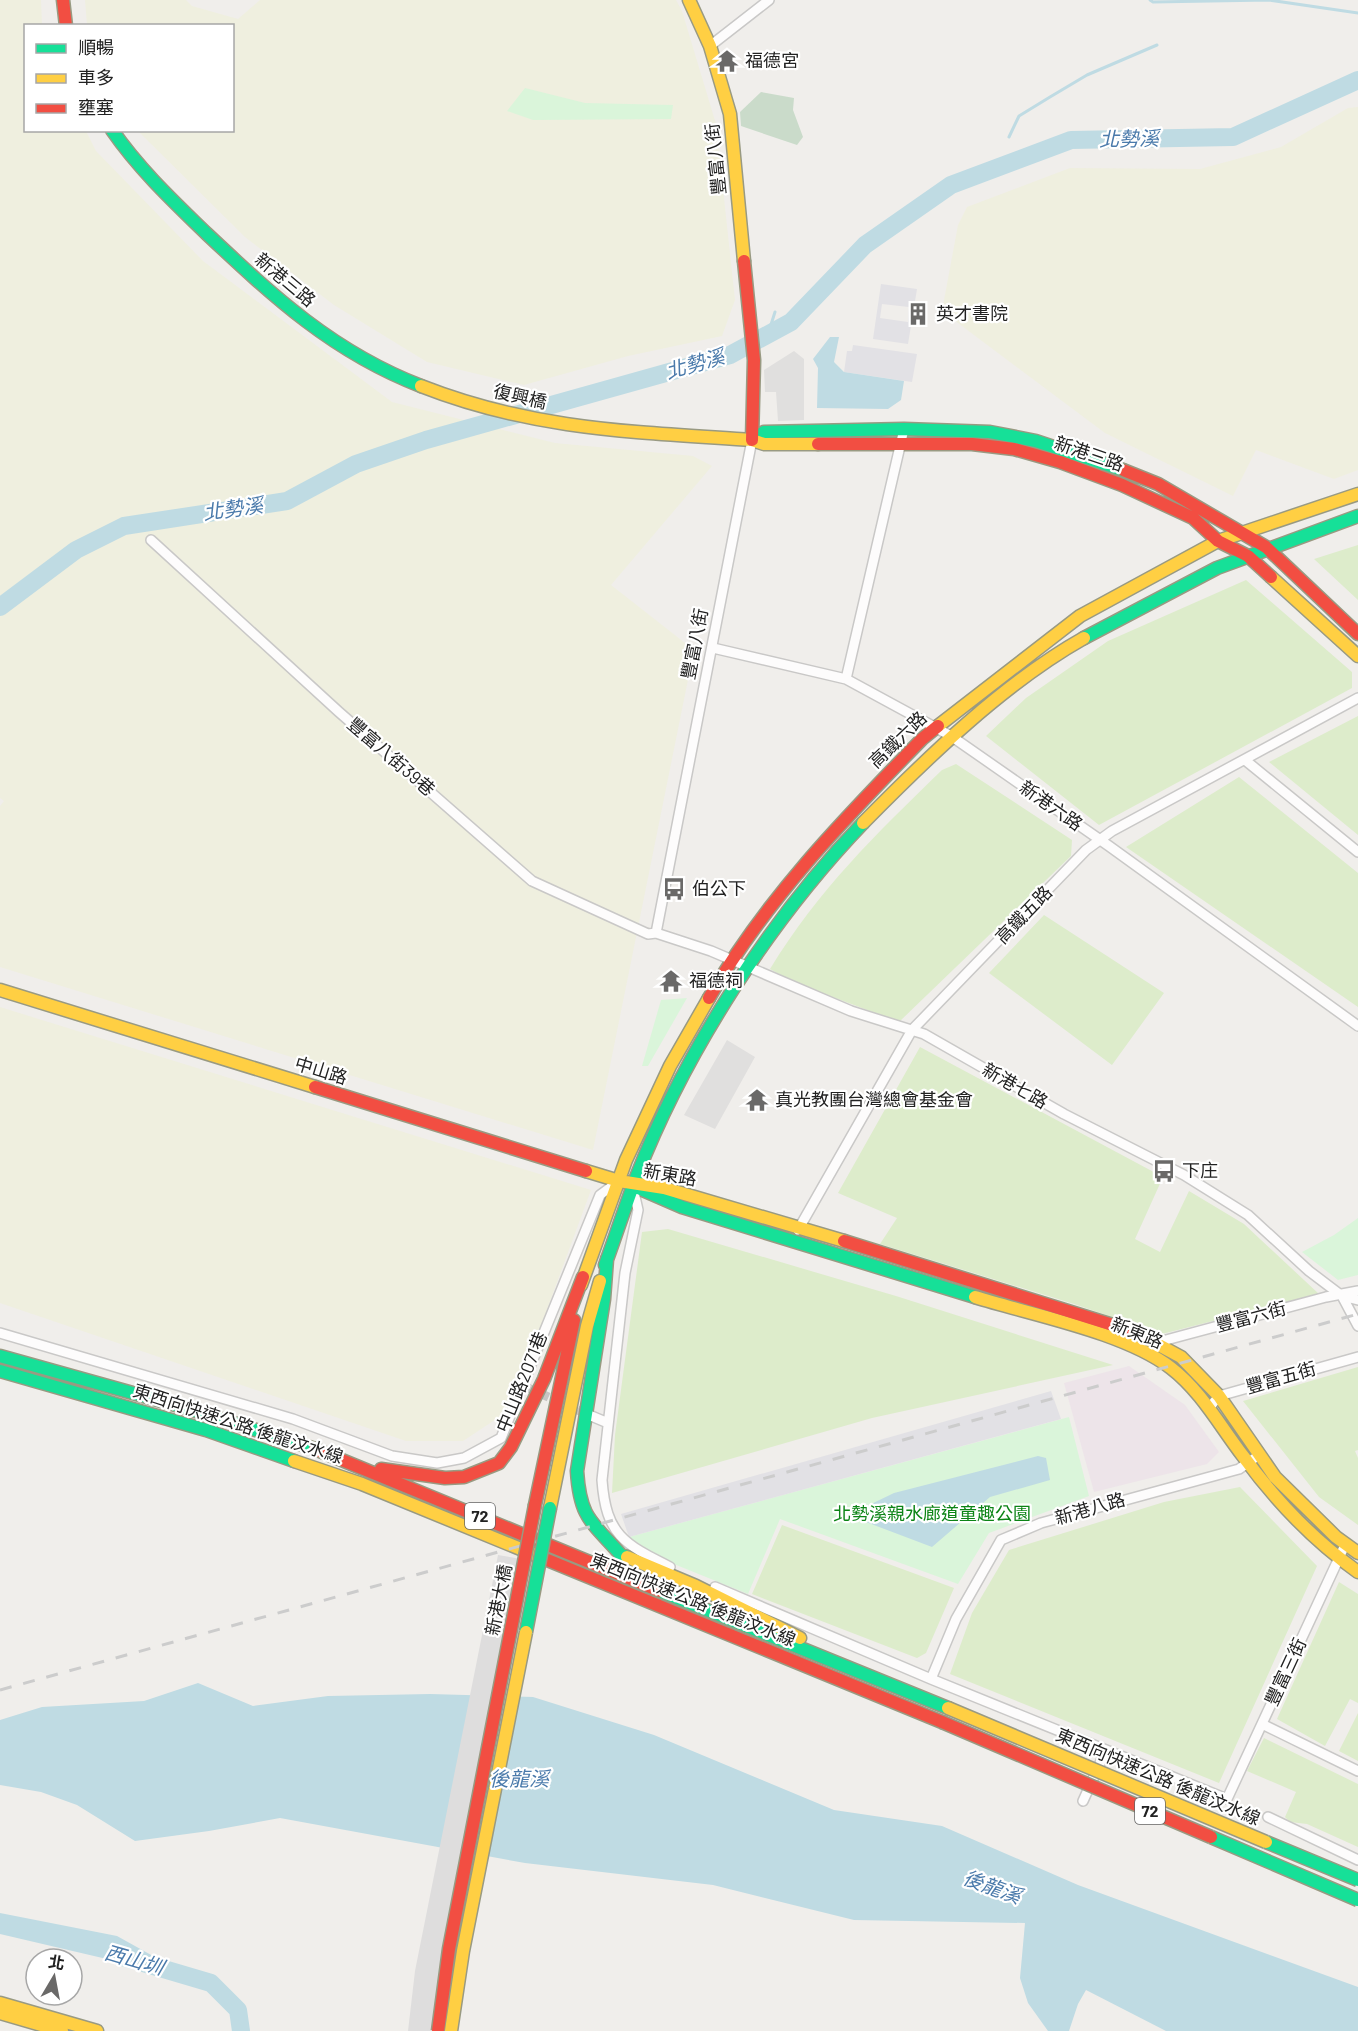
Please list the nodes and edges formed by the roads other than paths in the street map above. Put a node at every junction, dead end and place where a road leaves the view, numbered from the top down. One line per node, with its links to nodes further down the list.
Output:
1 (63, 0): 4 (main road)
2 (689, 0): 5 (main road, 豐富八街)
3 (769, 0): 5 (street)
4 (66, 24)
5 (710, 46): 10 (main road, 豐富八街)
6 (113, 132): 7 (main road, 新港三路)
7 (471, 405): 8 (main road, 復興橋)
8 (561, 425): 10 (main road, 新港三路)
9 (904, 429): 10 (main road, 新港三路); 11 (street); 14 (main road, 新港三路)
10 (752, 440): 11 (main road, 新港三路); 20 (street, 豐富八街)
11 (902, 443): 16 (main road, 新港三路); 22 (street)
12 (1358, 494): 14 (main road, 高鐵六路)
13 (1358, 516): 17 (main road, 高鐵六路)
14 (1242, 533): 16 (main road, 高鐵六路); 17 (main road, 新港三路)
15 (151, 540): 29 (street, 豐富八街39巷)
16 (1218, 541): 18 (main road, 新港三路); 24 (main road, 高鐵六路)
17 (1266, 547): 18 (main road, 高鐵六路); 19 (main road, 新港三路)
18 (1248, 556): 21 (main road, 新港三路); 25 (main road, 高鐵六路)
19 (1358, 634)
20 (713, 648): 22 (street, 新港六路); 29 (street, 豐富八街)
21 (1358, 656)
22 (846, 679): 24 (street, 新港六路)
23 (1358, 698): 26 (street, 高鐵五路)
24 (935, 728): 25 (street, 新港六路); 30 (main road, 高鐵六路)
25 (951, 736): 27 (street, 新港六路); 31 (main road, 高鐵六路)
26 (1245, 760): 27 (street, 高鐵五路); 28 (street)
27 (1099, 839): 33 (street, 新港六路); 34 (street, 高鐵五路)
28 (1358, 852)
29 (656, 933): 30 (street, 新港七路)
30 (731, 959): 31 (street, 新港七路); 35 (main road, 高鐵六路)
31 (749, 967): 34 (street, 新港七路); 36 (main road, 高鐵六路)
32 (0, 990): 35 (main road, 中山路)
33 (1358, 1026)
34 (912, 1030): 37 (street, 高鐵五路); 42 (street, 新港七路)
35 (619, 1181): 36 (main road, 中山路); 40 (main road, 新港大橋); 45 (street, 中山路2071巷)
36 (632, 1185): 37 (main road, 新東路); 38 (main road, 新東路); 39 (main road, 新港大橋); 54 (street)
37 (800, 1227): 38 (street, 高鐵五路); 46 (main road, 新東路)
38 (793, 1239): 48 (main road, 新東路)
39 (607, 1260): 63 (main road); 77 (main road, 新港大橋, bridge)
40 (583, 1277): 57 (main road); 76 (main road, 新港大橋, bridge)
41 (1358, 1291): 42 (street, 豐富六街)
42 (1342, 1296): 43 (street, 新港七路); 44 (street, 新港七路); 46 (street, 豐富六街)
43 (1358, 1300)
44 (1358, 1326)
45 (0, 1333)
46 (1161, 1344): 48 (street); 51 (main road, 新東路)
47 (0, 1356): 57 (main road, 東西向快速公路 後龍汶水線 / 72)
48 (1150, 1356): 52 (main road, 新東路)
49 (1358, 1357): 51 (street, 豐富五街)
50 (0, 1371): 71 (main road, 東西向快速公路 後龍汶水線 / 72, bridge)
51 (1219, 1396): 52 (street); 55 (main road, 新東路)
52 (1209, 1408): 56 (main road, 新東路)
53 (589, 1415): 54 (street)
54 (608, 1423): 62 (street)
55 (1259, 1455): 56 (street, 新港八路); 58 (main road, 新東路)
56 (1248, 1463): 60 (main road, 新東路); 62 (street, 新港八路)
57 (357, 1465): 63 (main road, 東西向快速公路 後龍汶水線 / 72)
58 (1345, 1545): 59 (main road, 新東路); 60 (street, 豐富三街)
59 (1358, 1553)
60 (1339, 1559): 61 (main road, 新東路); 64 (street, 豐富三街)
61 (1358, 1572)
62 (931, 1679): 65 (street)
63 (916, 1695): 70 (main road, 東西向快速公路 後龍汶水線 / 72, bridge)
64 (1262, 1724): 65 (street, 豐富三街); 66 (street)
65 (1106, 1750): 67 (street)
66 (1358, 1771)
67 (1083, 1801)
68 (1268, 1816): 69 (street)
69 (1358, 1860)
70 (1358, 1880)
71 (1358, 1900)
72 (0, 2003): 75 (main road)
73 (0, 2013): 74 (main road)
74 (62, 2031)
75 (97, 2031)
76 (438, 2031)
77 (451, 2031)

